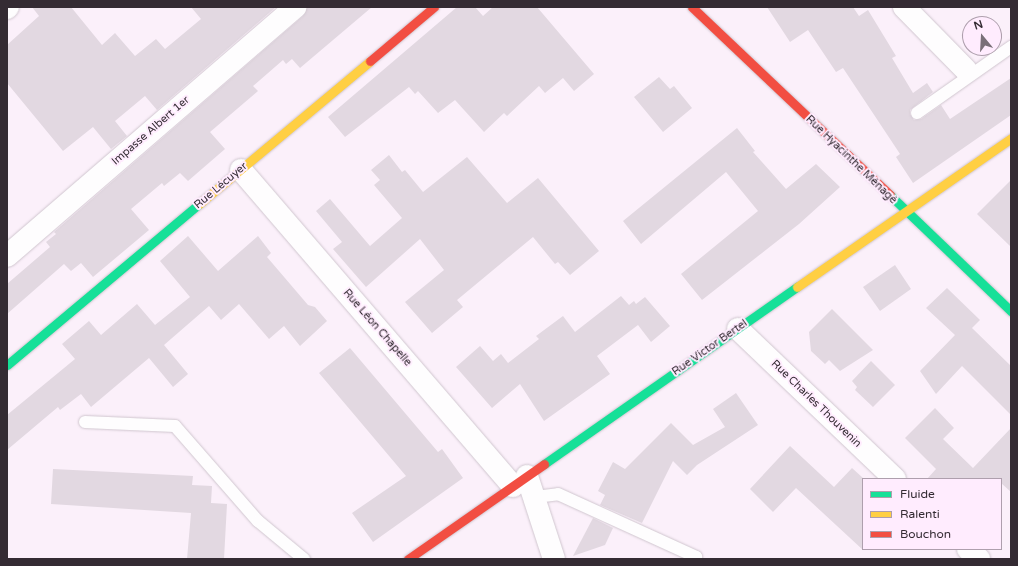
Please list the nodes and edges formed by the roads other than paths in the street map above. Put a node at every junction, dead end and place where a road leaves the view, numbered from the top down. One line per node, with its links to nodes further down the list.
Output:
1 (295, 7): 11 (street, Impasse Albert 1er)
2 (434, 7): 9 (street, Rue Lécuyer)
3 (692, 7): 10 (street, Rue Hyacinthe Ménagé)
4 (904, 7): 6 (street)
5 (1011, 47): 6 (lane)
6 (969, 72): 7 (lane)
7 (917, 113)
8 (1011, 138): 10 (street, Rue Victor Bertel)
9 (241, 170): 14 (street, Rue Lécuyer); 17 (street, Rue Léon Chapelle)
10 (906, 211): 12 (street, Rue Hyacinthe Ménagé); 13 (street, Rue Victor Bertel)
11 (7, 256)
12 (1011, 311)
13 (738, 329): 16 (street, Rue Charles Thouvenin); 17 (street, Rue Victor Bertel)
14 (7, 365)
15 (85, 422): 20 (lane)
16 (894, 478)
17 (520, 481): 18 (street); 21 (street, Rue Victor Bertel)
18 (535, 498): 22 (street); 23 (lane)
19 (969, 550): 24 (street)
20 (304, 559)
21 (408, 559)
22 (554, 559)
23 (696, 559)
24 (979, 559)

